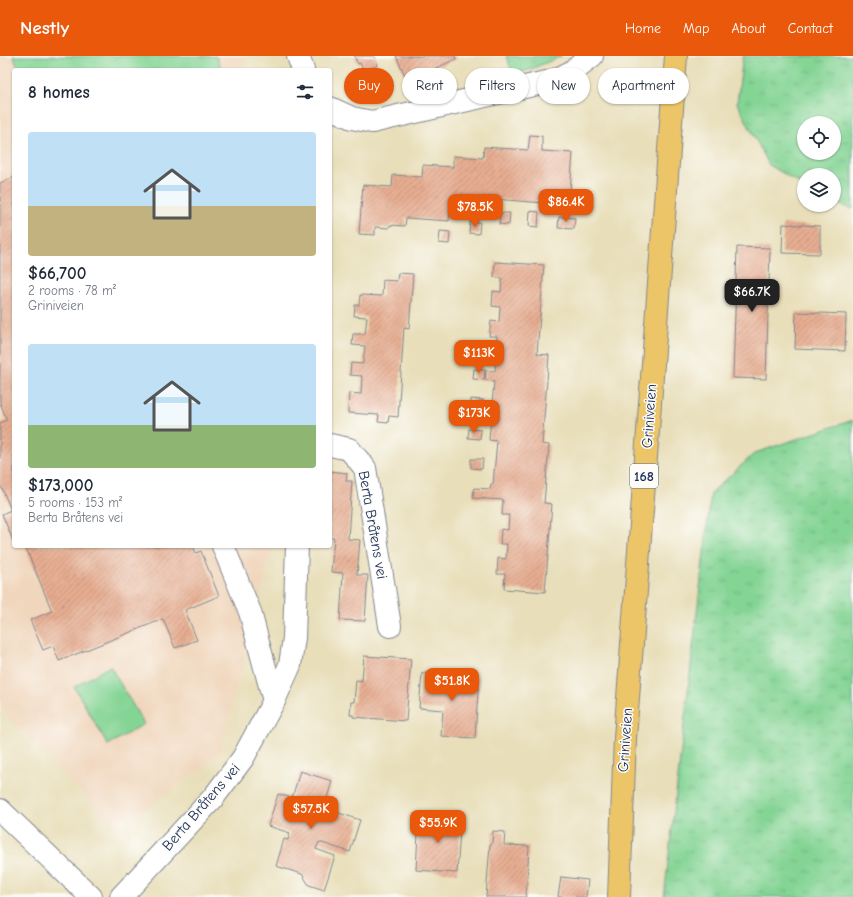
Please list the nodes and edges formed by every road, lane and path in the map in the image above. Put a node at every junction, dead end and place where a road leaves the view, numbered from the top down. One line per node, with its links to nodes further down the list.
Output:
1 (298, 56): 4 (street)
2 (592, 56): 5 (street)
3 (676, 56): 14 (main road, Griniveien / 168)
4 (302, 68)
5 (332, 109)
6 (332, 445): 9 (street, Berta Bråtens vei)
7 (224, 548): 10 (street)
8 (297, 548): 10 (street, Berta Bråtens vei)
9 (390, 626)
10 (274, 701): 13 (street, Berta Bråtens vei)
11 (0, 810): 12 (street)
12 (91, 897)
13 (121, 897)
14 (619, 897)

